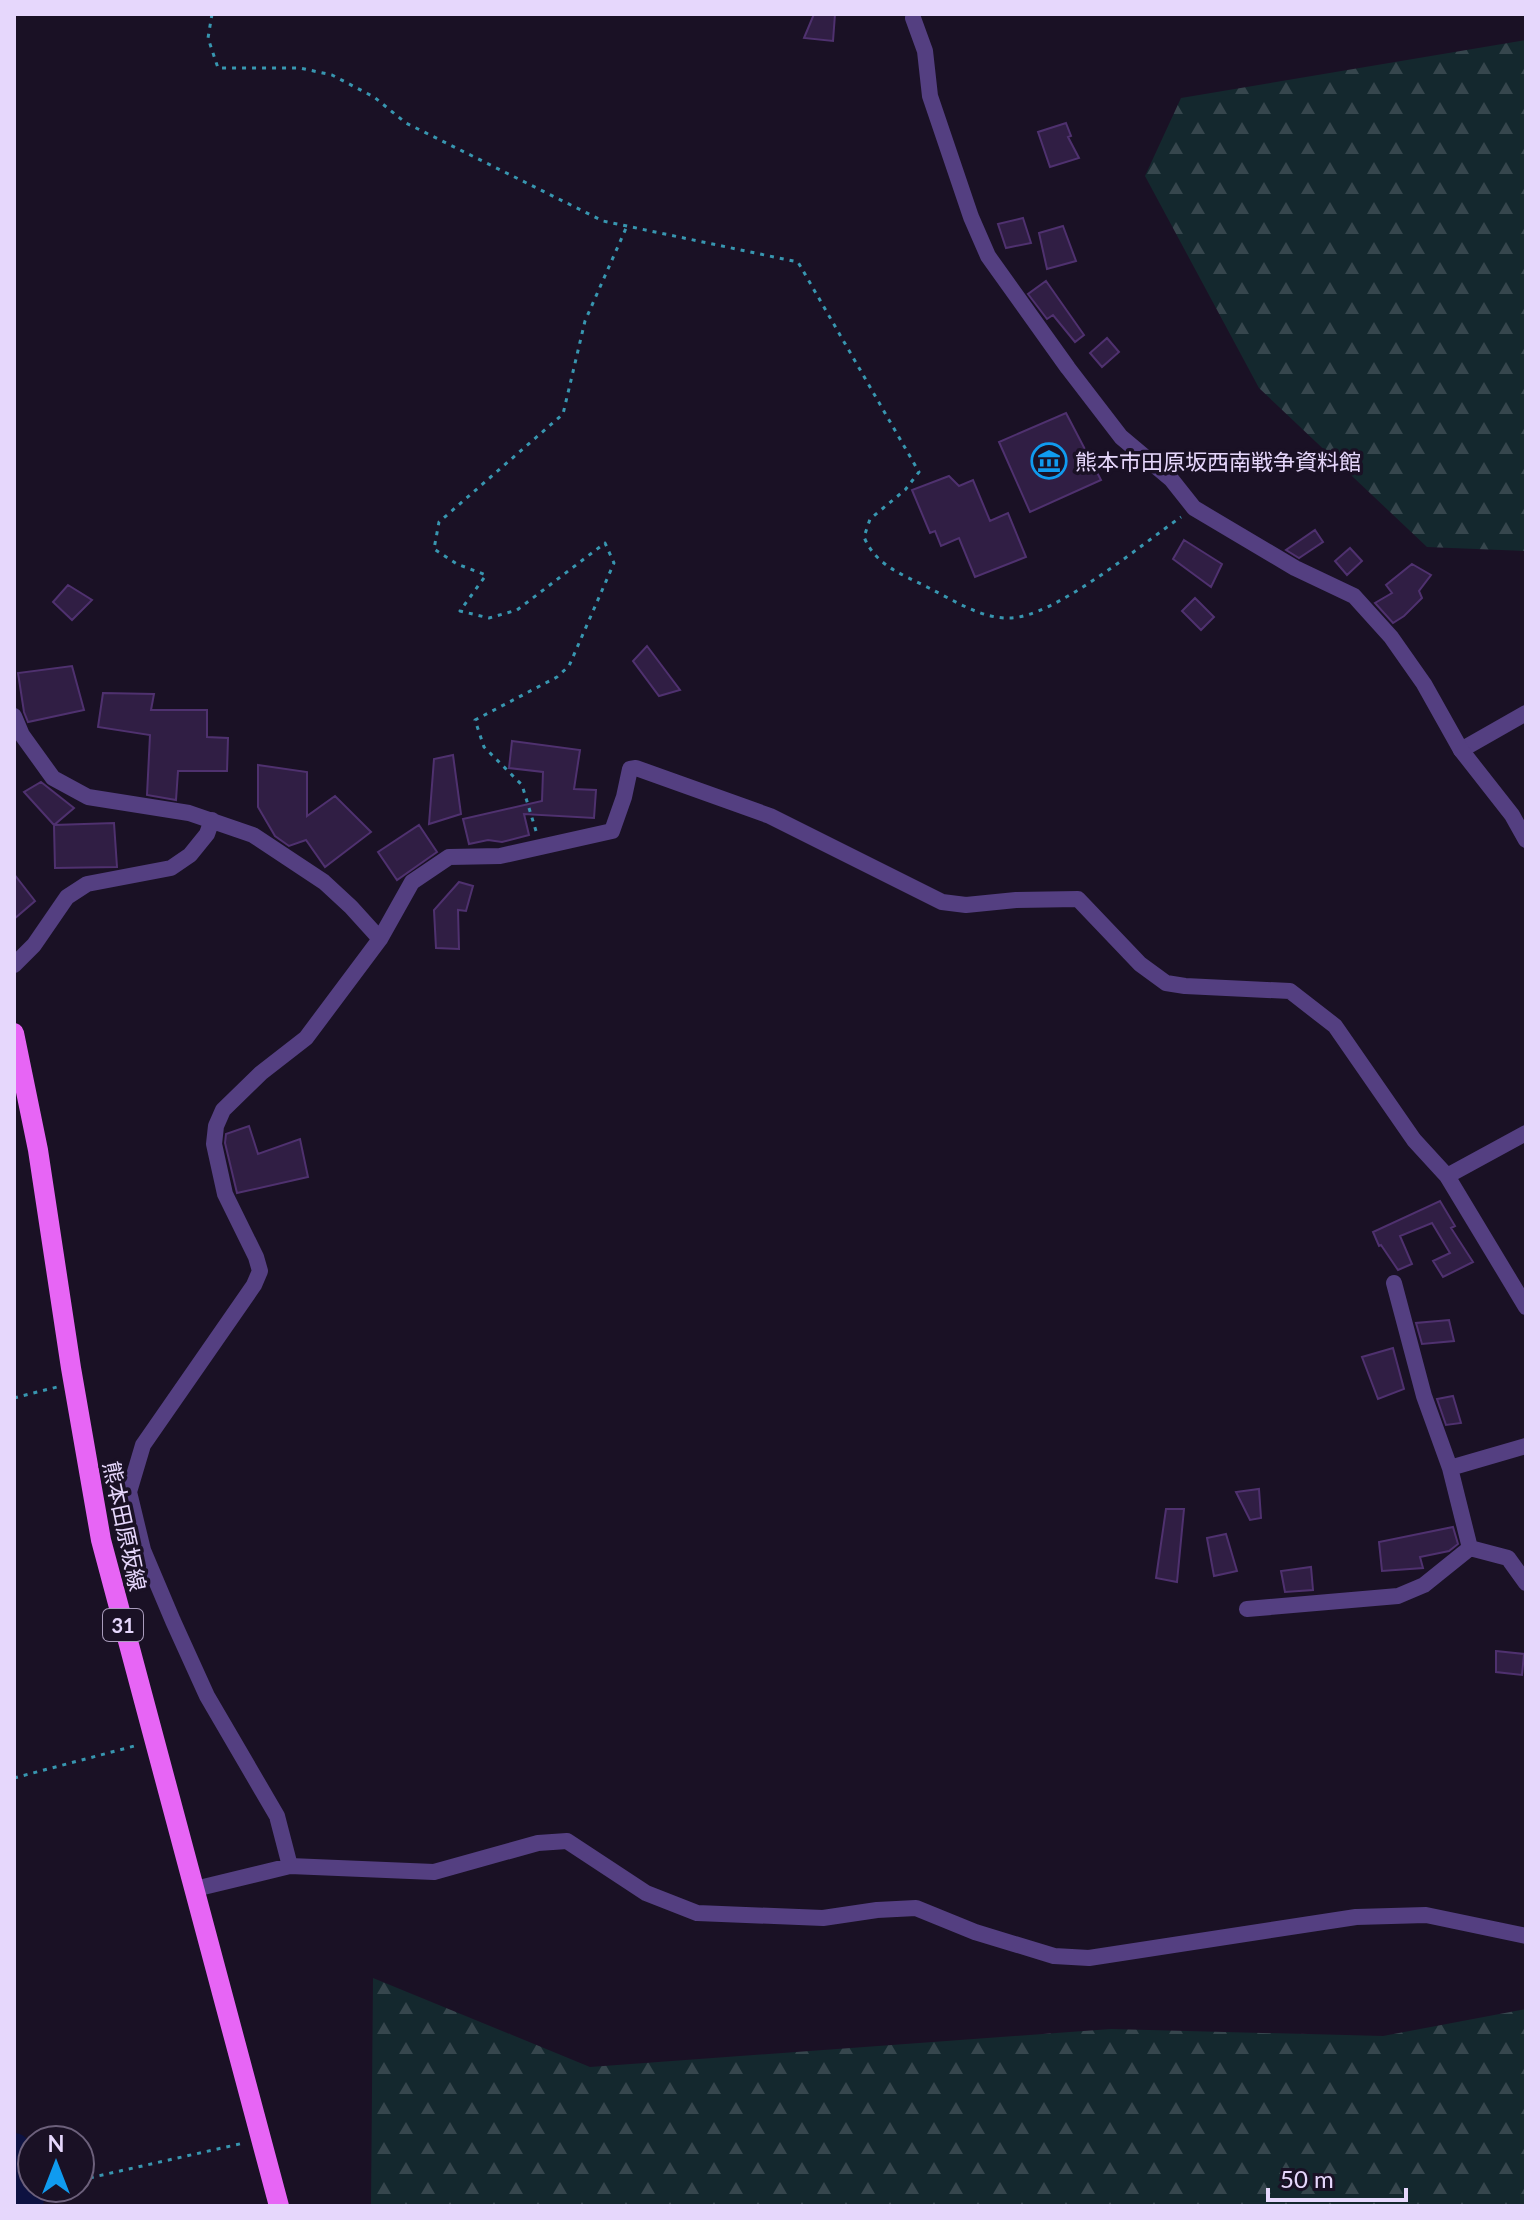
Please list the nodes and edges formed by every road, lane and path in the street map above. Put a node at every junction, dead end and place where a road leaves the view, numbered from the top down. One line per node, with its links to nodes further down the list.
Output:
1 (212, 14): 3 (path)
2 (916, 15): 4 (street)
3 (627, 226): 4 (path); 10 (path)
4 (1194, 508): 7 (street)
5 (1526, 713): 7 (street)
6 (14, 716): 8 (street)
7 (1461, 750): 9 (street)
8 (212, 820): 11 (street); 12 (street)
9 (1526, 840)
10 (541, 848): 11 (street); 15 (street)
11 (380, 939): 27 (street)
12 (14, 965)
13 (14, 1033): 18 (main road, 熊本田原坂線 / 31)
14 (1526, 1133): 15 (street)
15 (1447, 1176): 17 (street)
16 (1394, 1283): 21 (street)
17 (1526, 1307)
18 (73, 1382): 19 (path); 25 (main road, 熊本田原坂線 / 31)
19 (14, 1398)
20 (1526, 1446): 21 (street)
21 (1450, 1468): 22 (street)
22 (1470, 1548): 23 (street); 24 (street)
23 (1526, 1583)
24 (1247, 1609)
25 (153, 1741): 26 (path); 28 (main road, 熊本田原坂線 / 31)
26 (14, 1778)
27 (290, 1866): 28 (street); 29 (street)
28 (195, 1889): 30 (main road, 熊本田原坂線 / 31)
29 (1526, 1936)
30 (261, 2139): 31 (path); 32 (main road, 熊本田原坂線 / 31)
31 (96, 2176)
32 (279, 2206)

